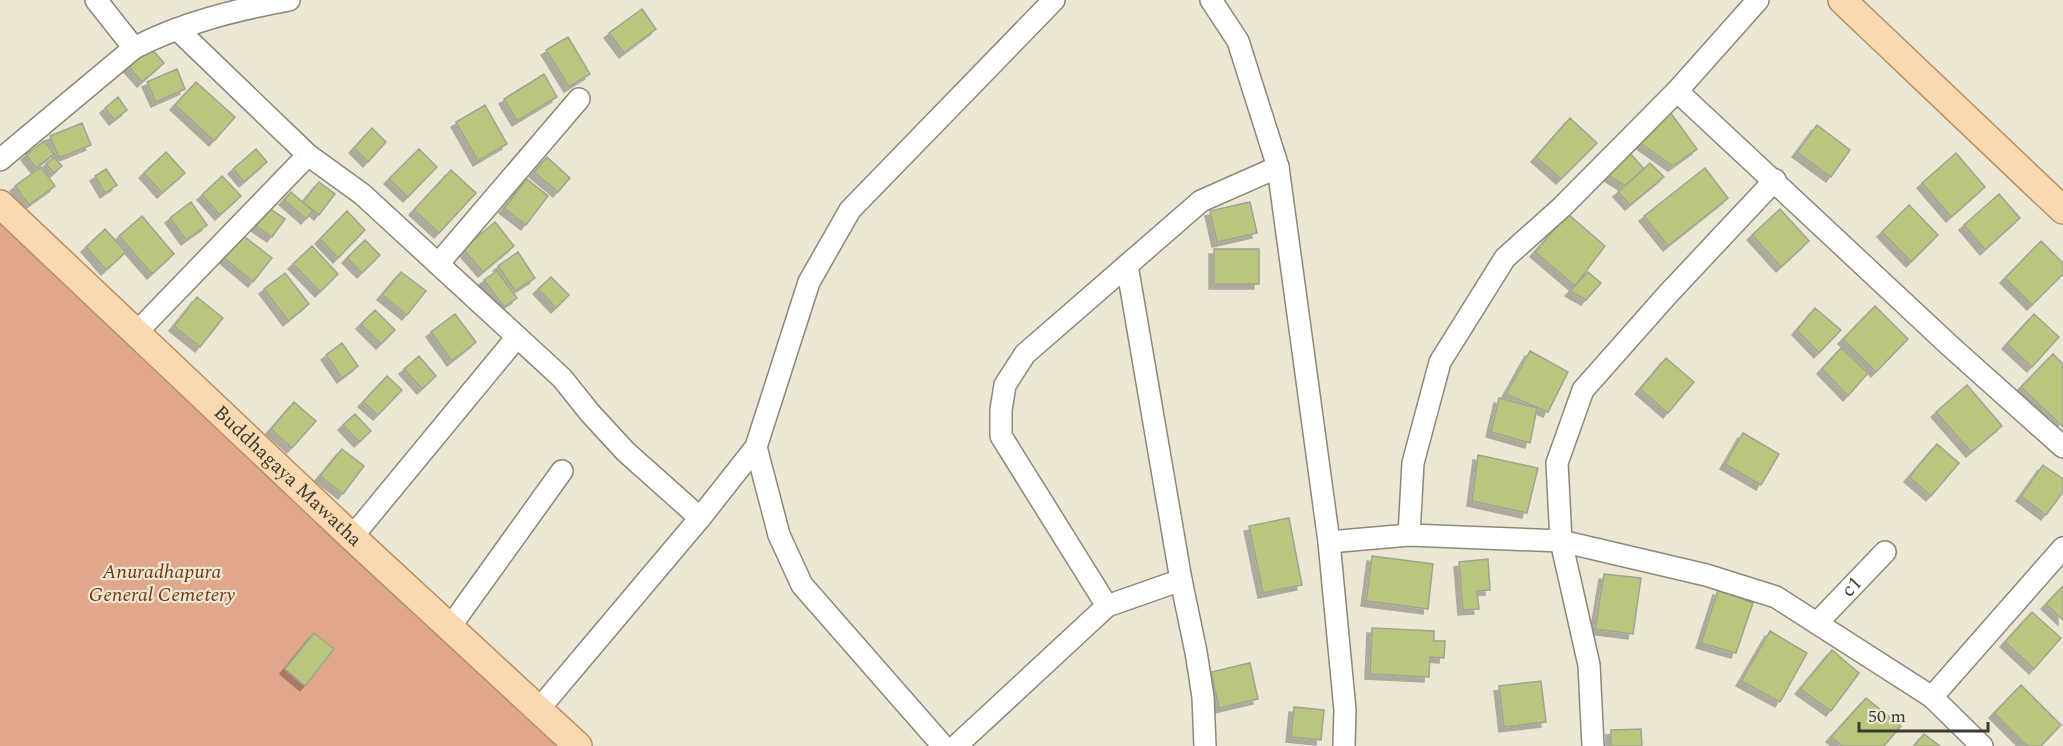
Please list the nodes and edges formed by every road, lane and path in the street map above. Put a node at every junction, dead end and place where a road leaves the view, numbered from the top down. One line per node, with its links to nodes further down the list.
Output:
1 (96, 0): 8 (street)
2 (289, 0): 7 (street)
3 (1054, 0): 21 (street)
4 (1211, 0): 13 (street)
5 (1758, 0): 9 (street)
6 (1842, 0): 16 (main road)
7 (177, 29): 8 (street); 11 (street)
8 (134, 48): 12 (street)
9 (1677, 91): 14 (street); 25 (street)
10 (579, 99): 17 (street)
11 (308, 155): 17 (street); 19 (street)
12 (0, 160)
13 (1278, 167): 18 (street); 28 (street)
14 (1775, 180): 22 (street); 27 (street)
15 (0, 204): 19 (main road, Buddhagaya Mawatha)
16 (2063, 210)
17 (438, 264): 20 (street)
18 (1128, 265): 31 (street); 32 (street)
19 (135, 334): 26 (main road, Buddhagaya Mawatha)
20 (517, 337): 24 (street); 26 (street)
21 (756, 447): 24 (street); 38 (street)
22 (2063, 447)
23 (562, 471): 34 (street)
24 (700, 518): 36 (street)
25 (1409, 535): 27 (street); 28 (street)
26 (352, 537): 34 (main road, Buddhagaya Mawatha)
27 (1561, 541): 33 (street); 42 (street)
28 (1329, 542): 41 (street)
29 (2063, 548): 35 (street)
30 (1885, 552): 33 (street, c1)
31 (1181, 580): 32 (street); 40 (street)
32 (1107, 606): 39 (street)
33 (1817, 623): 35 (street)
34 (450, 627): 36 (main road, Buddhagaya Mawatha)
35 (1932, 698): 43 (street)
36 (539, 709): 37 (main road, Buddhagaya Mawatha)
37 (578, 746)
38 (943, 746)
39 (956, 746)
40 (1205, 746)
41 (1344, 746)
42 (1593, 746)
43 (1983, 746)

